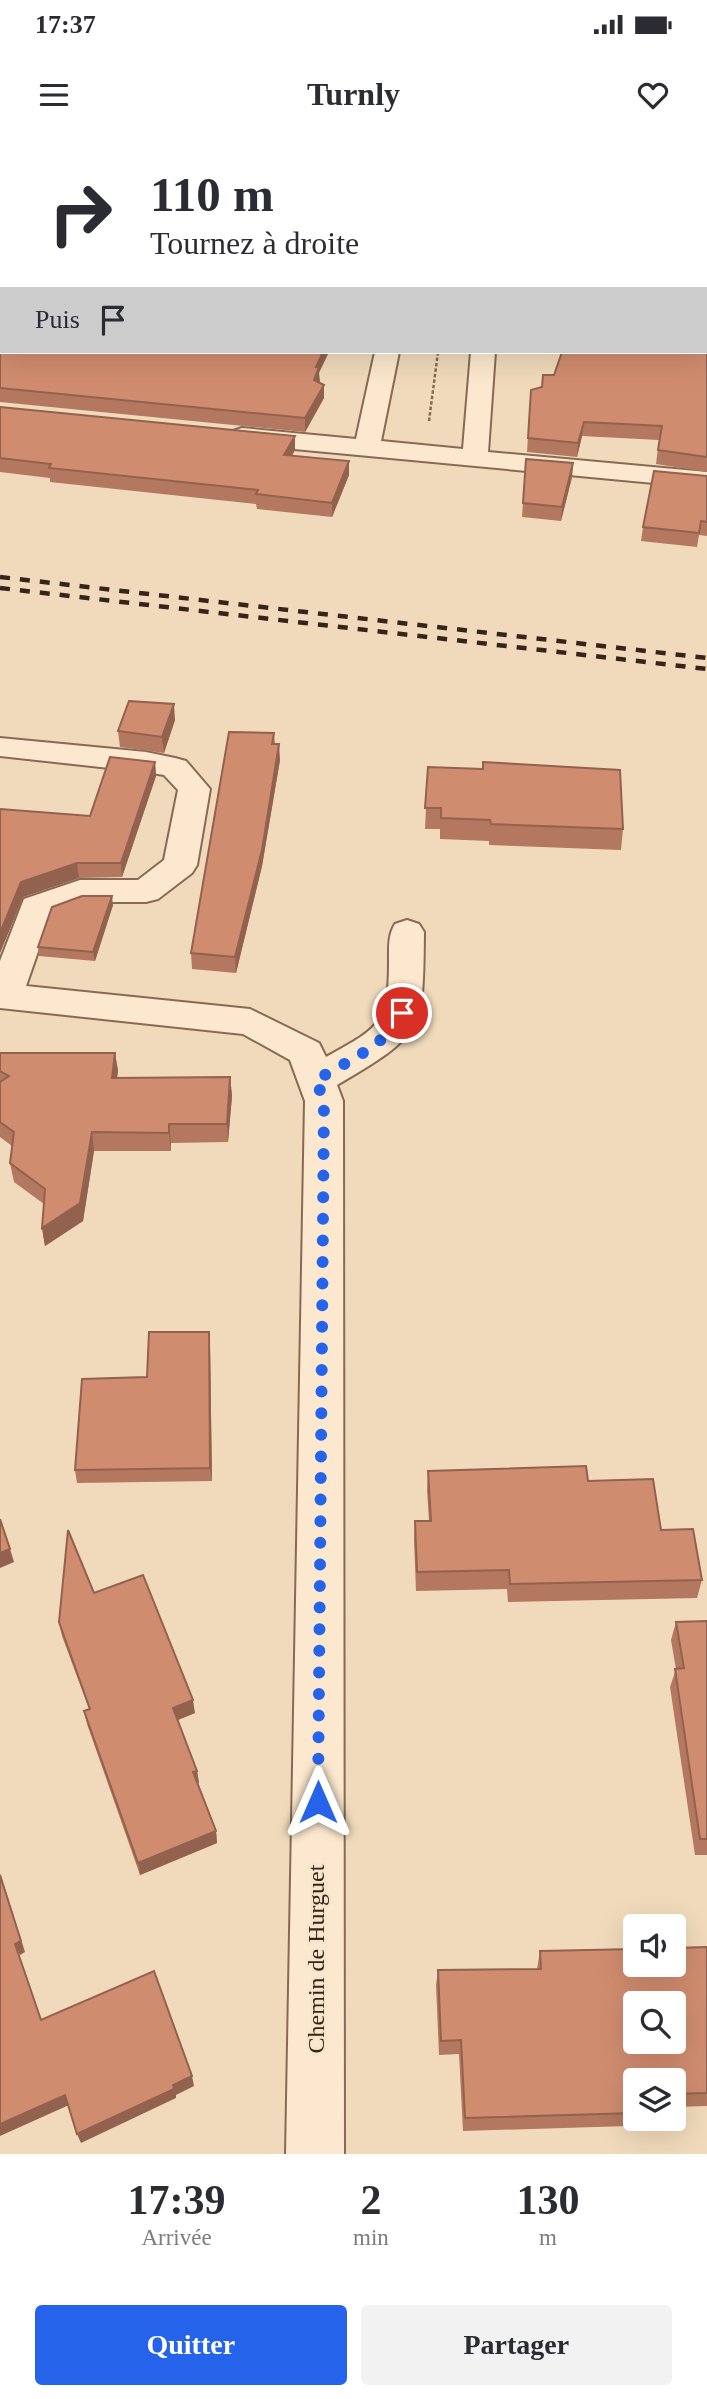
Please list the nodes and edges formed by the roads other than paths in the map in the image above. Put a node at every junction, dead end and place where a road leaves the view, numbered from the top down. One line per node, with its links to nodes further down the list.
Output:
1 (386, 359): 4 (street)
2 (481, 360): 5 (street)
3 (217, 434): 4 (street)
4 (367, 449): 5 (street)
5 (475, 457): 6 (street)
6 (707, 480)
7 (0, 747): 9 (street)
8 (407, 932): 10 (street)
9 (3, 996): 10 (street)
10 (311, 1066): 11 (street, Chemin de Hurguet)
11 (314, 2154)

